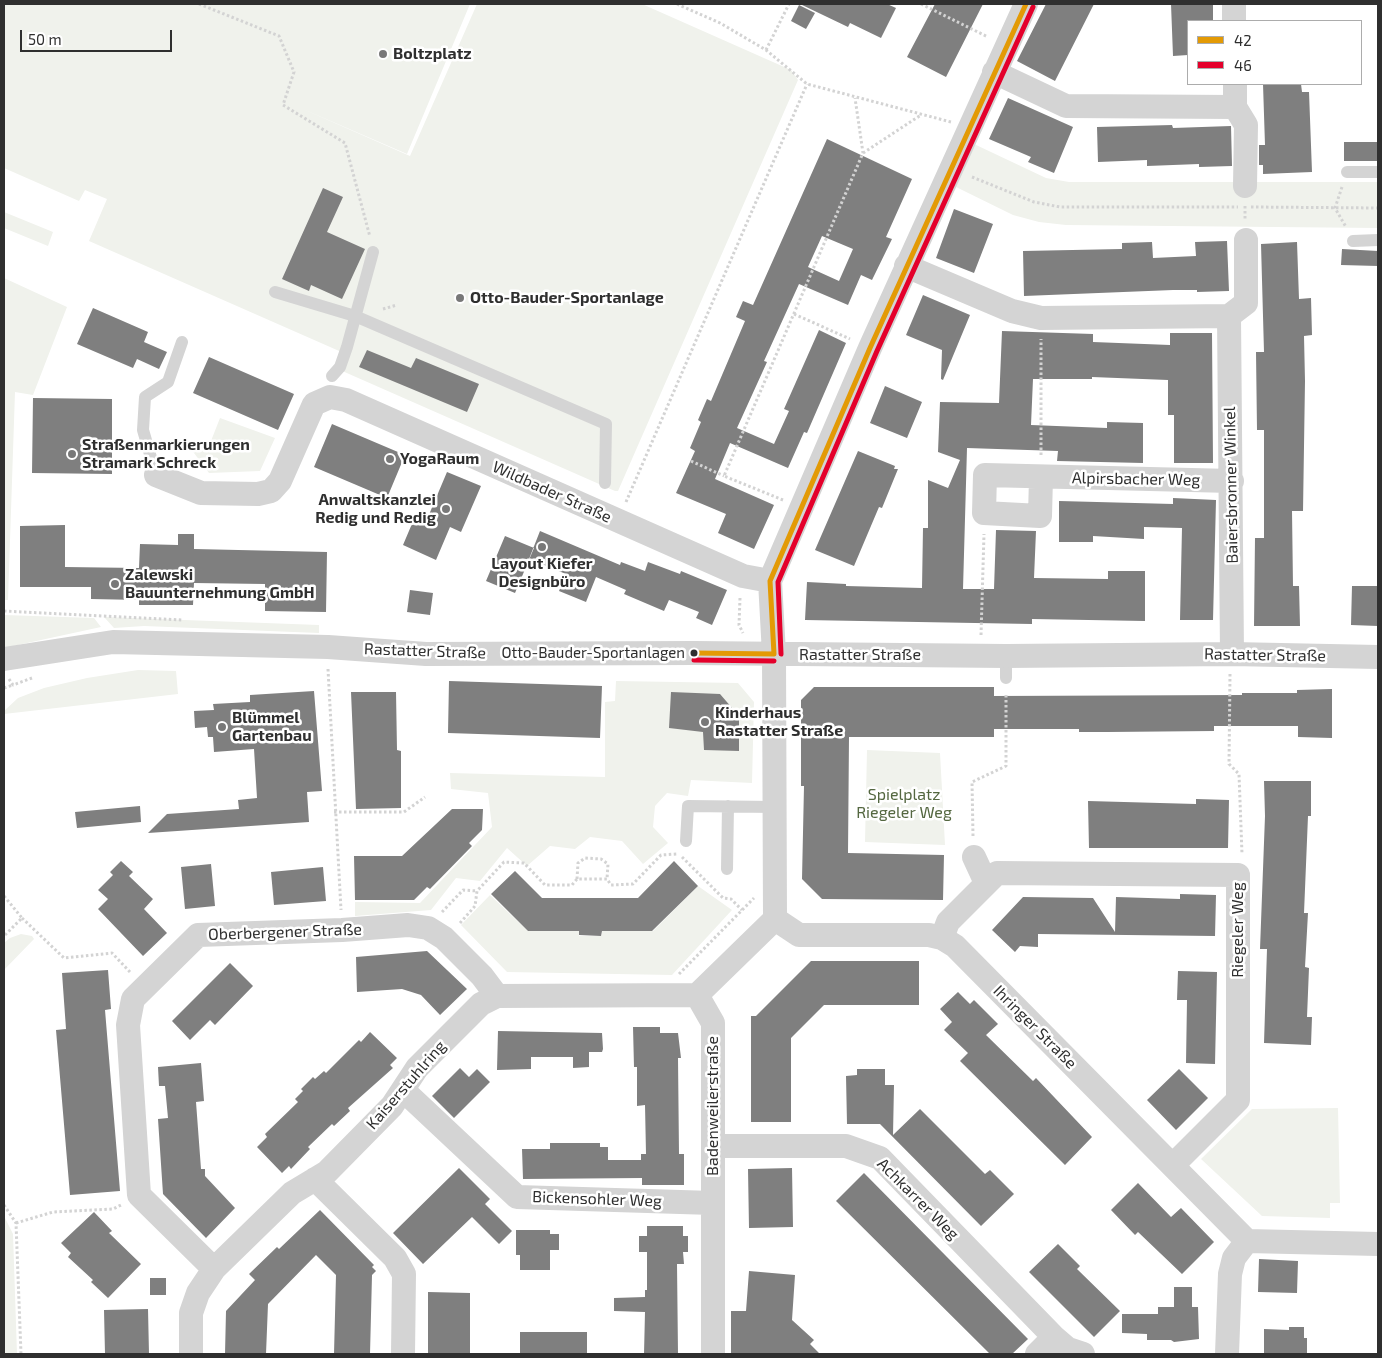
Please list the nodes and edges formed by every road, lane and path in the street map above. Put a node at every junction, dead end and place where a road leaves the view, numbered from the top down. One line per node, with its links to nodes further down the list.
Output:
1 (199, 4): 26 (path)
2 (677, 4): 9 (path)
3 (789, 4): 9 (path)
4 (921, 4): 8 (path)
5 (1026, 4): 8 (street)
6 (1234, 4): 7 (street)
7 (1234, 20)
8 (1006, 46): 10 (street)
9 (766, 50): 11 (path)
10 (994, 72): 12 (street); 15 (street)
11 (807, 84): 13 (path); 44 (path)
12 (1235, 95): 20 (street)
13 (854, 98): 14 (path); 16 (path)
14 (922, 115): 15 (path); 16 (path)
15 (970, 126): 17 (street)
16 (863, 153): 29 (path)
17 (950, 168): 21 (path); 27 (street)
18 (1347, 172): 19 (lane); 21 (path)
19 (1378, 172)
20 (1245, 186)
21 (1335, 208): 22 (path); 25 (path)
22 (1378, 208)
23 (1246, 240): 31 (street)
24 (1378, 240): 25 (lane)
25 (1353, 241)
26 (373, 252): 30 (lane)
27 (906, 266): 32 (street); 34 (street)
28 (275, 292): 30 (lane)
29 (794, 314): 34 (path); 38 (path)
30 (356, 316): 35 (lane); 41 (lane)
31 (1229, 316): 32 (street); 40 (street, Baiersbronner Winkel)
32 (1041, 318): 39 (path)
33 (182, 342): 37 (lane)
34 (870, 348): 42 (street)
35 (332, 376)
36 (691, 461): 38 (path)
37 (156, 475): 44 (street, Wildbader Straße)
38 (724, 476): 42 (path)
39 (1040, 477): 40 (street, Alpirsbacher Weg); 43 (street, Alpirsbacher Weg); 43 (street)
40 (1232, 481): 51 (street, Baiersbronner Winkel)
41 (605, 483)
42 (800, 508): 46 (street)
43 (984, 513): 52 (path)
44 (618, 520): 45 (street, Wildbader Straße)
45 (743, 576): 46 (street, Wildbader Straße); 49 (path)
46 (770, 581): 50 (street)
47 (4, 611): 48 (path)
48 (188, 620)
49 (740, 641)
50 (774, 654): 52 (street, Rastatter Straße); 55 (street, Rastatter Straße); 62 (street)
51 (1232, 654): 53 (street, Rastatter Straße); 56 (street, Rastatter Straße); 67 (path)
52 (981, 656): 56 (street, Rastatter Straße)
53 (1378, 657)
54 (4, 659): 55 (street, Rastatter Straße)
55 (41, 665): 58 (street, Rastatter Straße); 58 (path)
56 (1006, 667): 65 (path)
57 (318, 670): 63 (path)
58 (7, 676): 59 (path)
59 (4, 688)
60 (425, 798): 63 (path)
61 (728, 806): 62 (lane); 64 (lane); 66 (lane)
62 (774, 807): 76 (street)
63 (334, 812): 77 (path)
64 (686, 841)
65 (974, 857): 70 (street)
66 (728, 869)
67 (1238, 874): 70 (street, Riegeler Weg); 87 (street, Riegeler Weg)
68 (577, 879): 69 (path); 69 (path); 71 (path)
69 (607, 879): 74 (path)
70 (986, 883): 80 (street, Riegeler Weg)
71 (476, 891): 78 (path); 78 (path)
72 (756, 895): 74 (path)
73 (4, 896): 75 (path)
74 (742, 910): 81 (path)
75 (22, 918): 79 (path); 82 (path)
76 (774, 919): 80 (street, Ihringer Straße); 83 (street)
77 (342, 930): 78 (street, Oberbergener Straße); 82 (street, Oberbergener Straße)
78 (436, 933): 84 (street)
79 (4, 936)
80 (942, 938): 87 (street, Ihringer Straße)
81 (675, 978)
82 (145, 987): 89 (street, Oberbergener Straße)
83 (697, 995): 84 (street, Kaiserstuhlring); 86 (street, Badenweilerstraße)
84 (498, 996): 85 (street, Kaiserstuhlring)
85 (403, 1090): 88 (street, Kaiserstuhlring); 90 (street, Bickensohler Weg)
86 (714, 1146): 90 (street, Badenweilerstraße); 96 (street, Achkarrer Weg)
87 (1172, 1165): 93 (street, Ihringer Straße)
88 (315, 1179): 95 (street, Kaiserstuhlring); 99 (street)
89 (139, 1195): 92 (path); 95 (street)
90 (713, 1203): 100 (street, Badenweilerstraße)
91 (4, 1204): 92 (path)
92 (16, 1223): 97 (path)
93 (1247, 1241): 94 (street); 103 (street)
94 (1378, 1244)
95 (214, 1269): 98 (street, Kaiserstuhlring)
96 (1054, 1337): 101 (street); 102 (street, Achkarrer Weg)
97 (21, 1354)
98 (191, 1354)
99 (403, 1354)
100 (713, 1354)
101 (1037, 1354)
102 (1082, 1354)
103 (1227, 1354)

